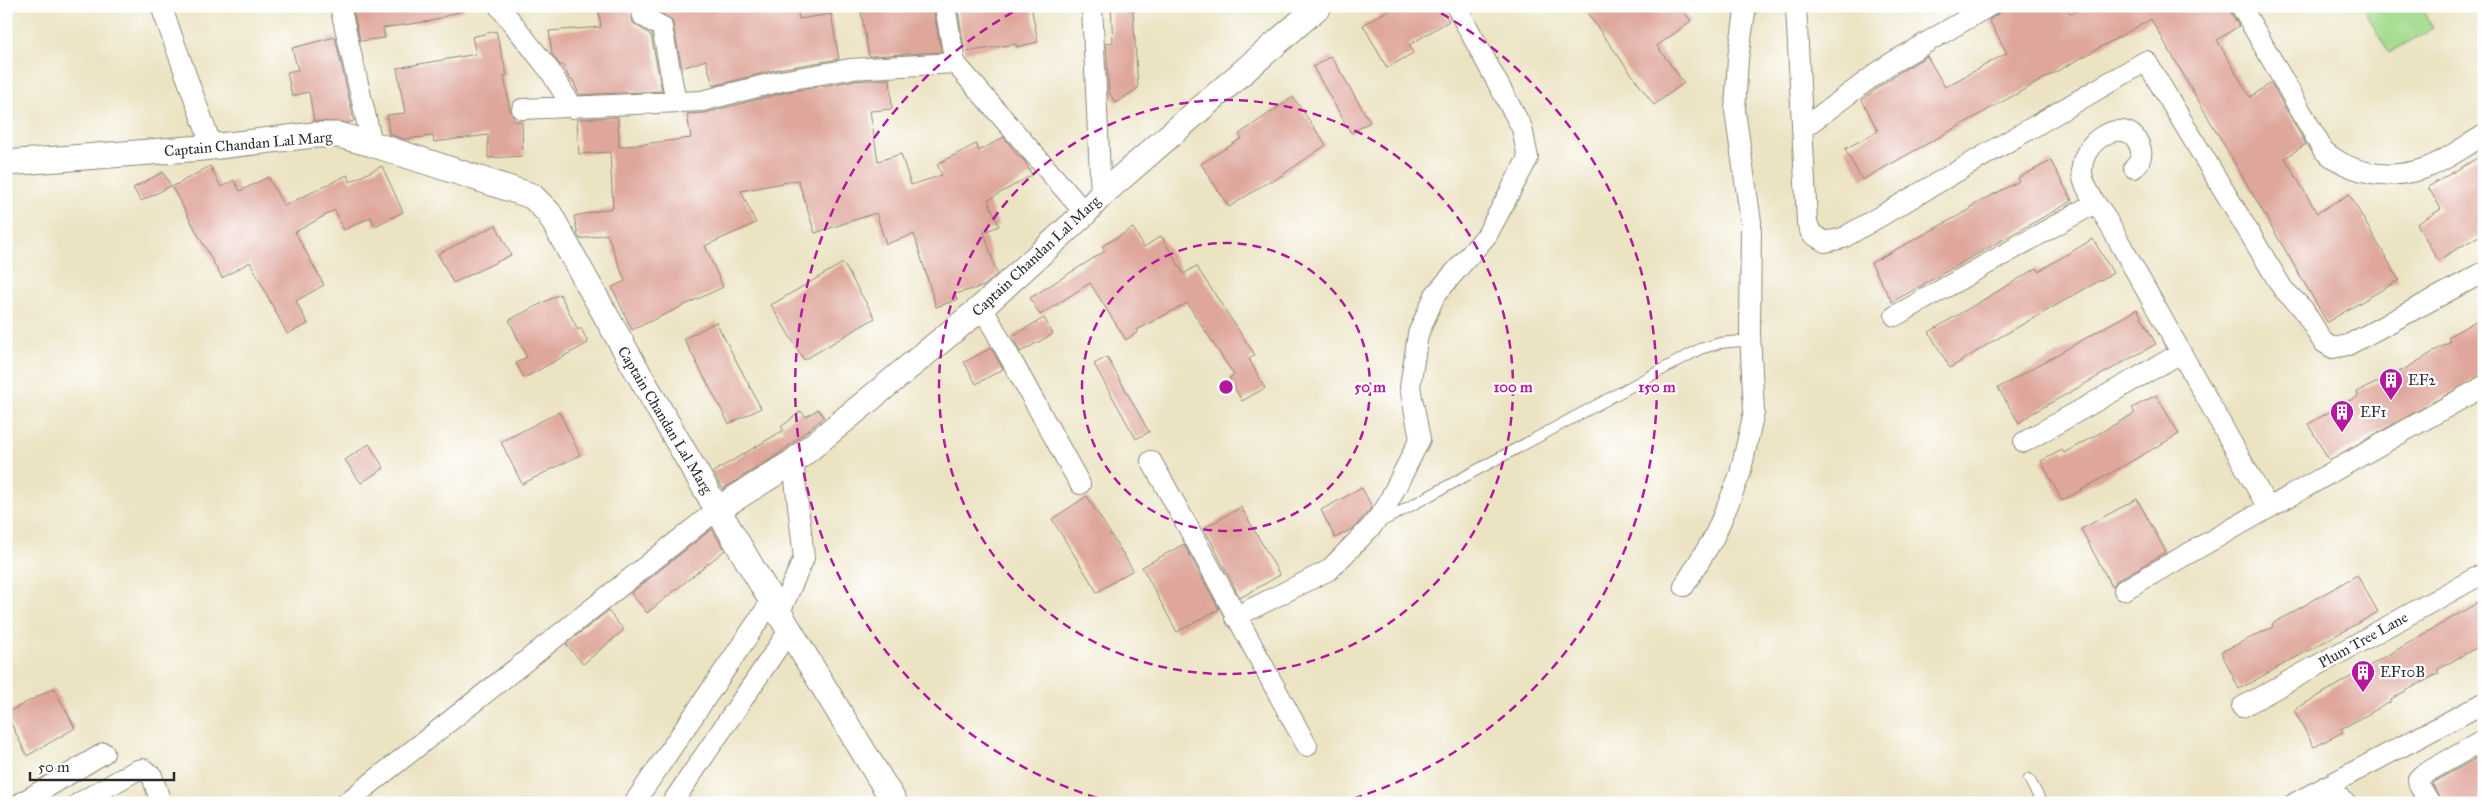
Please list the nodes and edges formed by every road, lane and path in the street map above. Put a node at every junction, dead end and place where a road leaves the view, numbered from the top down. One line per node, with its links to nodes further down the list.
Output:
1 (161, 6): 20 (street)
2 (340, 6): 19 (street)
3 (499, 6): 15 (street)
4 (642, 6): 14 (street)
5 (945, 6): 13 (street)
6 (1092, 6): 24 (street)
7 (1456, 6): 37 (street)
8 (1746, 6): 28 (street)
9 (1796, 6): 17 (street)
10 (1989, 6): 17 (street)
11 (2241, 6): 18 (street)
12 (1308, 10): 24 (street, Captain Chandan Lal Marg)
13 (955, 63): 14 (street); 24 (street)
14 (676, 102): 15 (street)
15 (573, 108): 16 (street)
16 (522, 109)
17 (1802, 129): 25 (street)
18 (2484, 135)
19 (372, 144): 20 (street, Captain Chandan Lal Marg); 36 (street, Captain Chandan Lal Marg)
20 (212, 147): 21 (street, Captain Chandan Lal Marg)
21 (6, 163)
22 (2134, 168): 23 (street)
23 (2094, 203): 27 (street); 29 (street)
24 (1093, 204): 26 (street, Captain Chandan Lal Marg)
25 (2484, 272)
26 (982, 307): 33 (street, Captain Chandan Lal Marg); 34 (street)
27 (1895, 316)
28 (1751, 340): 37 (lane); 39 (street)
29 (2180, 353): 31 (street); 35 (street)
30 (2484, 386): 35 (street)
31 (2024, 442)
32 (1151, 461): 42 (street)
33 (793, 462): 36 (street, Captain Chandan Lal Marg); 41 (street)
34 (1080, 484)
35 (2268, 508): 40 (street)
36 (718, 509): 41 (street); 53 (street)
37 (1371, 527): 42 (street)
38 (2484, 573): 44 (street, Plum Tree Lane)
39 (1684, 586)
40 (2124, 590)
41 (780, 615): 54 (street); 55 (street); 56 (street)
42 (1235, 617): 46 (street)
43 (2484, 703): 49 (street)
44 (2242, 707)
45 (2484, 740): 60 (street)
46 (1307, 746)
47 (104, 753): 50 (street)
48 (2029, 779): 57 (lane)
49 (2326, 786): 58 (street); 59 (street)
50 (21, 803)
51 (79, 803): 52 (street)
52 (161, 803)
53 (346, 803)
54 (634, 803)
55 (672, 803)
56 (895, 803)
57 (2042, 803)
58 (2295, 803)
59 (2346, 803)
60 (2430, 803)

